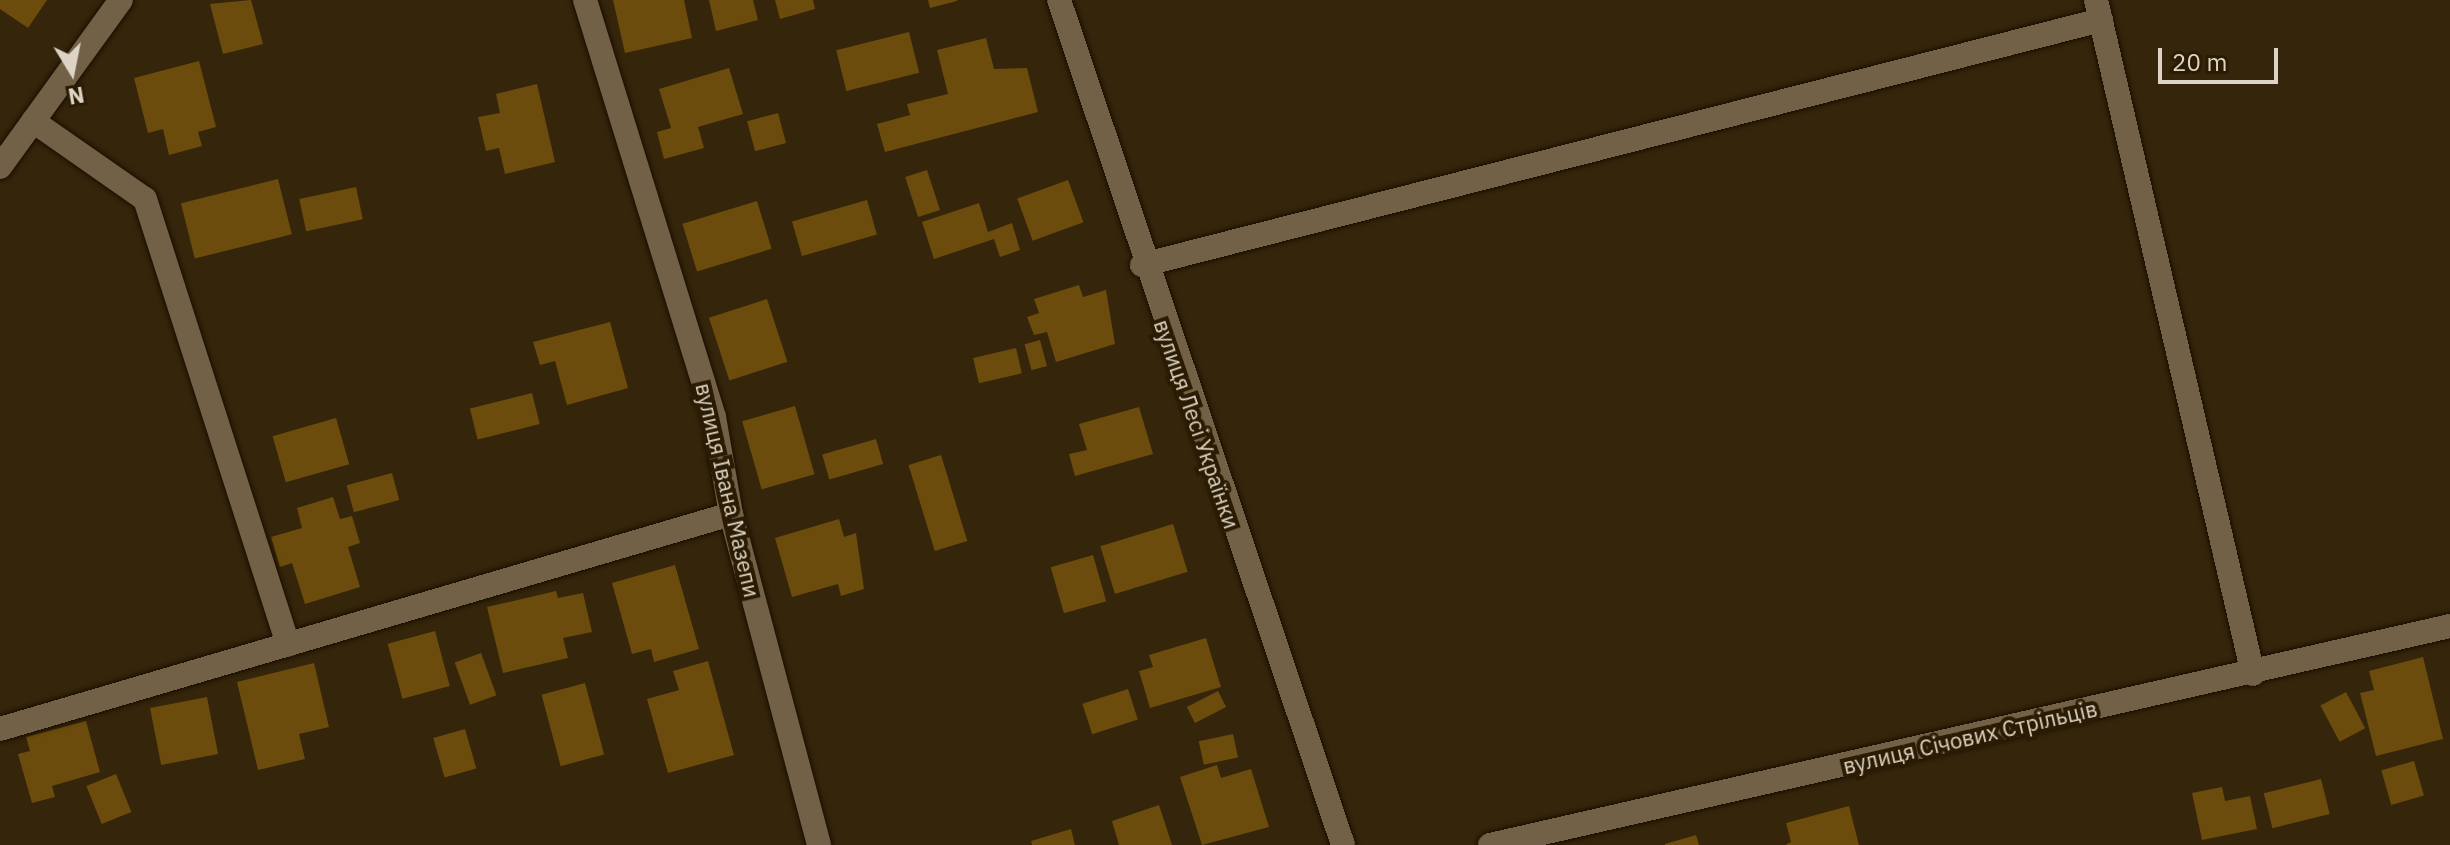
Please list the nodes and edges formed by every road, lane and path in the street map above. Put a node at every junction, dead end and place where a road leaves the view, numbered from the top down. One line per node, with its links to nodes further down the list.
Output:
1 (121, 0): 5 (street)
2 (585, 0): 8 (street, вулиця Івана Мазепи)
3 (1059, 0): 7 (street, вулиця Лесі Українки)
4 (2098, 10): 7 (street); 11 (street)
5 (33, 121): 6 (street); 10 (street)
6 (0, 167)
7 (1142, 265): 15 (street, вулиця Лесі Українки)
8 (731, 514): 10 (street); 14 (street, вулиця Івана Мазепи)
9 (2450, 626): 11 (street, вулиця Січових Стрільців)
10 (288, 645): 12 (street)
11 (2253, 674): 13 (street, вулиця Січових Стрільців)
12 (0, 729)
13 (1566, 836): 16 (street, вулиця Січових Стрільців)
14 (819, 845)
15 (1343, 845)
16 (1490, 845)

